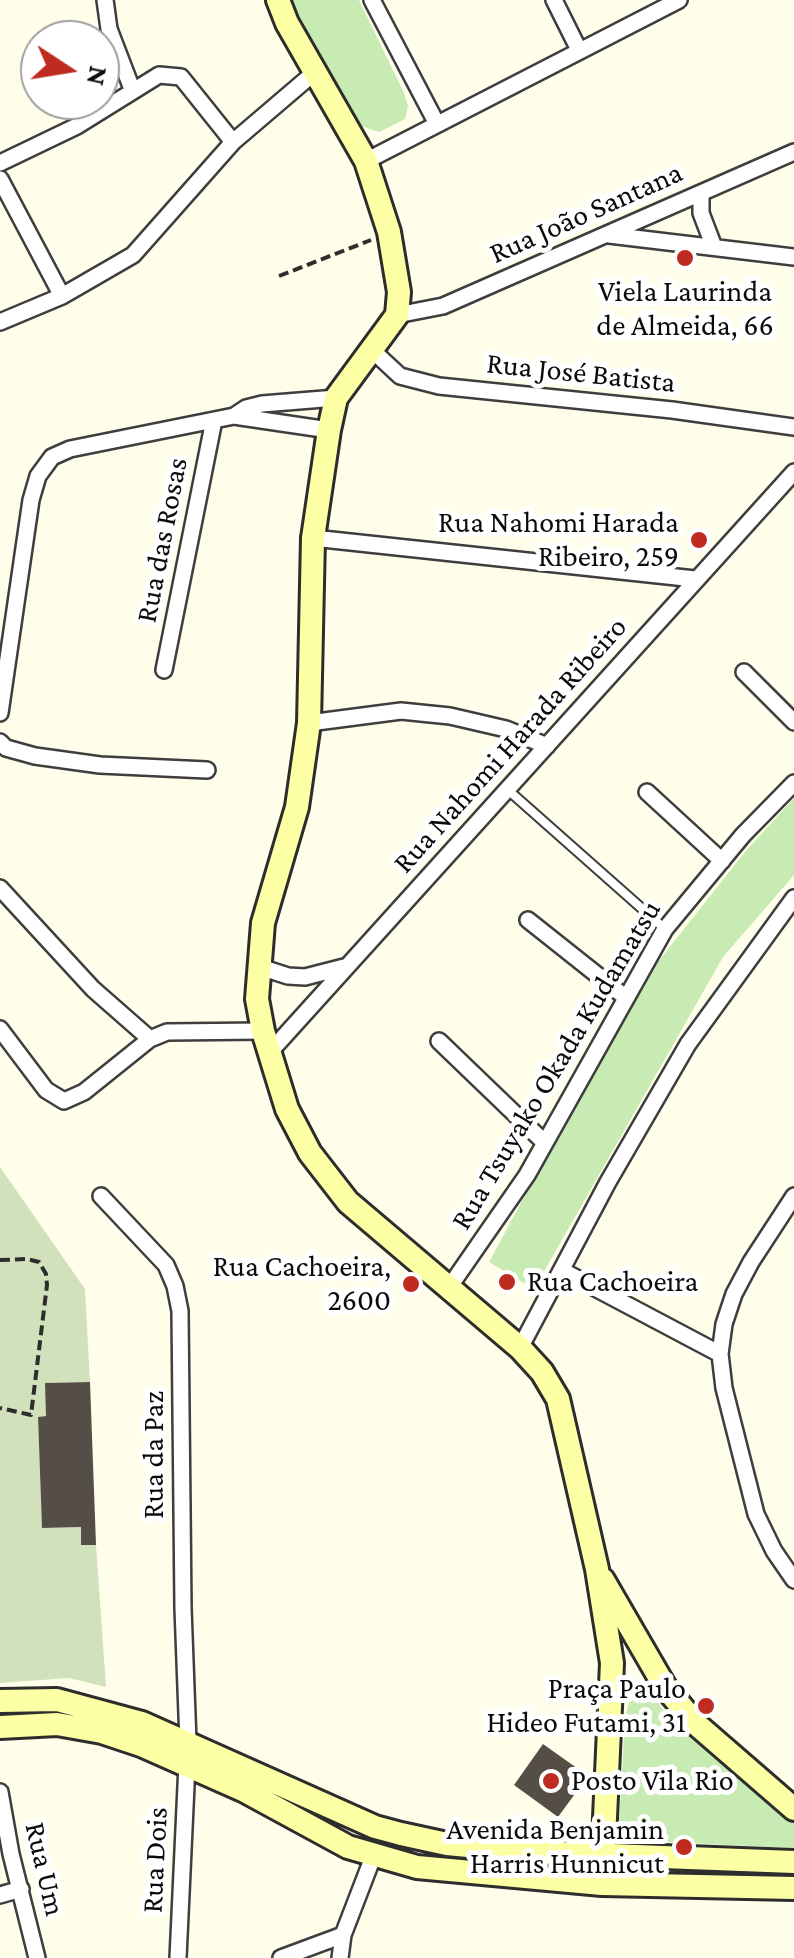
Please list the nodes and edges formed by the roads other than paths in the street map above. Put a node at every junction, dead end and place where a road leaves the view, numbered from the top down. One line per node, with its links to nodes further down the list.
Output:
1 (104, 0): 8 (street)
2 (278, 0): 7 (main road)
3 (372, 0): 9 (street)
4 (554, 0): 6 (street)
5 (679, 0): 6 (street)
6 (579, 50): 9 (street)
7 (315, 72): 10 (street); 12 (main road)
8 (132, 90): 10 (street); 13 (street)
9 (437, 124): 12 (street)
10 (233, 142): 19 (street)
11 (794, 152): 15 (street, Rua João Santana)
12 (366, 161): 20 (main road)
13 (0, 163)
14 (0, 179): 19 (street)
15 (701, 193): 16 (street, Rua João Santana); 17 (street)
16 (606, 234): 17 (street); 20 (street, Rua João Santana)
17 (714, 247): 18 (street)
18 (794, 257)
19 (62, 296): 21 (street)
20 (397, 315): 22 (main road)
21 (0, 322)
22 (372, 350): 23 (main road); 26 (street, Rua José Batista)
23 (336, 398): 24 (street); 27 (main road)
24 (234, 416): 25 (street); 27 (street)
25 (214, 420): 31 (street, Rua das Rosas); 33 (street)
26 (794, 427)
27 (329, 430): 29 (main road)
28 (794, 472): 30 (street, Rua Nahomi Harada Ribeiro)
29 (313, 538): 30 (street); 35 (main road)
30 (696, 579): 37 (street, Rua Nahomi Harada Ribeiro)
31 (164, 670)
32 (744, 672): 34 (street)
33 (0, 712)
34 (794, 722)
35 (309, 723): 37 (street); 47 (main road)
36 (0, 742): 38 (street)
37 (547, 746): 40 (street, Rua Nahomi Harada Ribeiro)
38 (207, 770)
39 (794, 783): 42 (street, Rua Tsuyako Okada Kudamatsu)
40 (508, 790): 46 (lane); 48 (street, Rua Nahomi Harada Ribeiro)
41 (647, 792): 42 (street)
42 (722, 861): 46 (street, Rua Tsuyako Okada Kudamatsu)
43 (0, 888): 51 (street)
44 (794, 898): 57 (street)
45 (528, 920): 49 (street)
46 (665, 929): 49 (street, Rua Tsuyako Okada Kudamatsu)
47 (257, 966): 48 (street); 53 (main road)
48 (348, 966): 53 (street, Rua Nahomi Harada Ribeiro)
49 (625, 997): 54 (street, Rua Tsuyako Okada Kudamatsu)
50 (0, 1030): 51 (street)
51 (150, 1039): 53 (street)
52 (439, 1041): 54 (street)
53 (266, 1042): 58 (main road)
54 (545, 1142): 58 (street, Rua Tsuyako Okada Kudamatsu)
55 (101, 1196): 67 (street, Rua da Paz)
56 (794, 1196): 60 (street)
57 (564, 1271): 59 (street); 60 (street)
58 (448, 1289): 59 (main road)
59 (520, 1348): 61 (main road)
60 (720, 1354): 62 (street)
61 (596, 1568): 63 (main road); 65 (main road)
62 (794, 1580)
63 (665, 1687): 65 (main road); 69 (main road)
64 (0, 1701): 67 (main road)
65 (612, 1704): 70 (main road)
66 (0, 1728): 67 (main road)
67 (187, 1753): 70 (main road); 71 (main road); 79 (street, Rua Dois)
68 (0, 1792): 74 (street, Rua Um)
69 (793, 1807)
70 (604, 1856): 72 (main road); 75 (main road)
71 (374, 1857): 75 (main road); 77 (street)
72 (794, 1862)
73 (794, 1888): 75 (main road)
74 (21, 1889): 76 (street); 78 (street, Rua Um)
75 (602, 1892)
76 (0, 1895)
77 (343, 1935): 80 (street); 81 (street)
78 (37, 1958)
79 (178, 1958)
80 (282, 1958)
81 (340, 1958)

